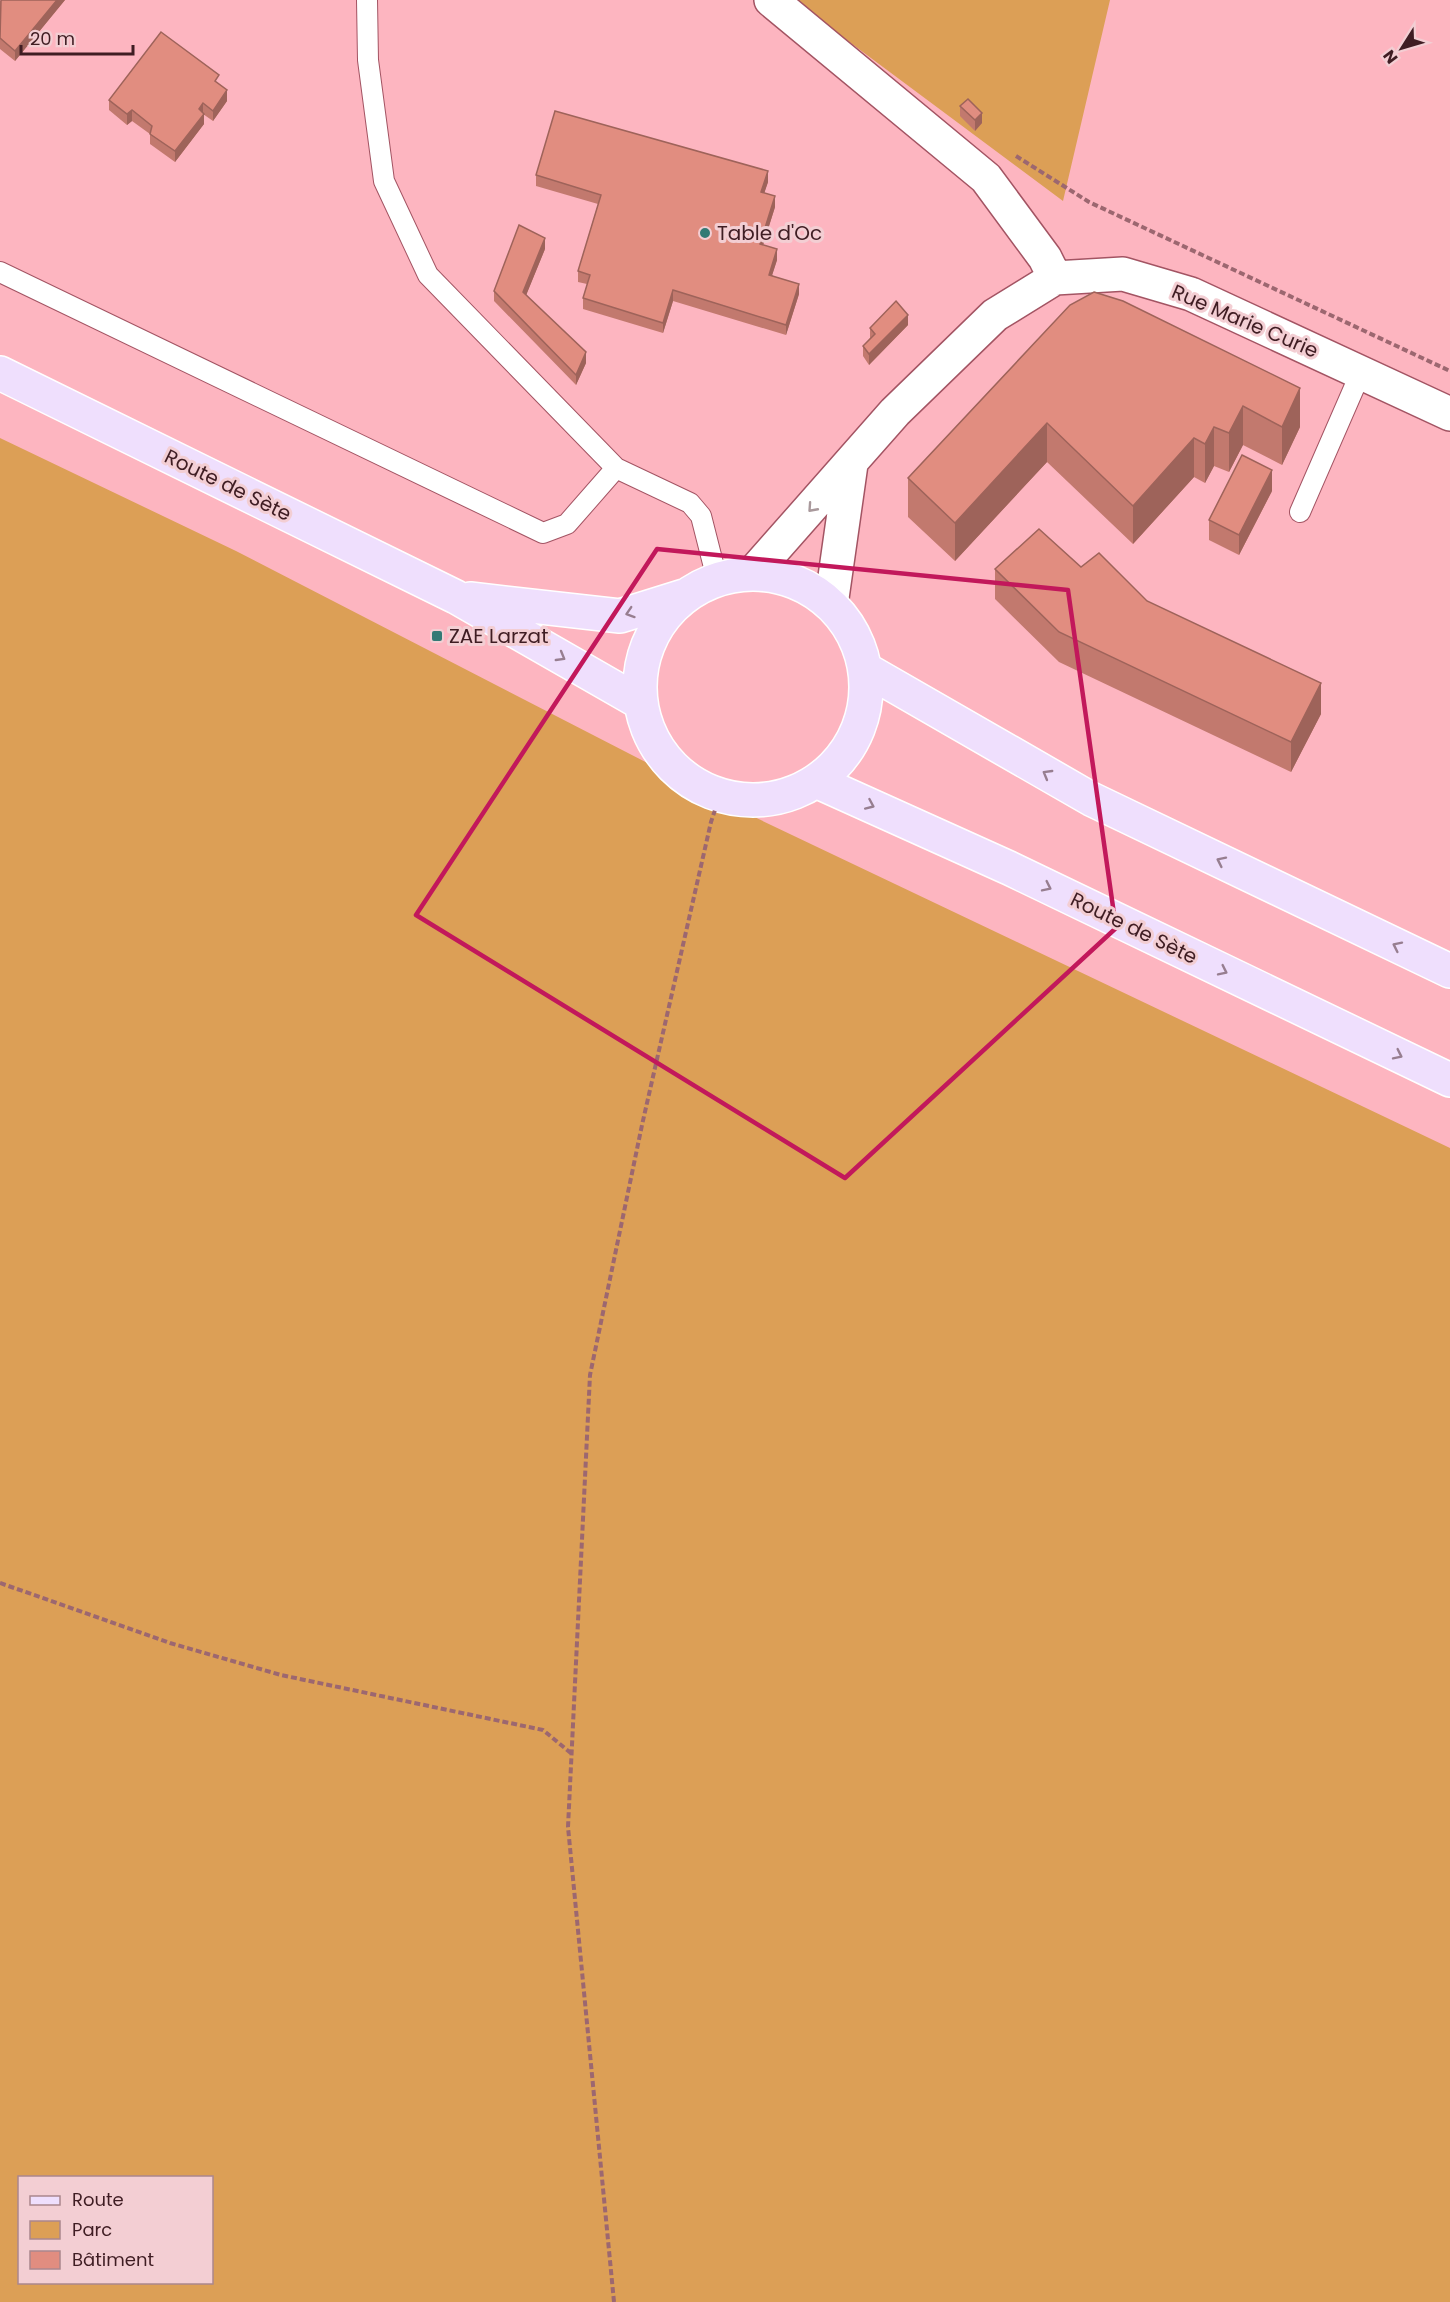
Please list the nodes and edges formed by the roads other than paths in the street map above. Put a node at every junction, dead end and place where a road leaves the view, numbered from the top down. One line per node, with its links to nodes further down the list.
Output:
1 (367, 0): 9 (lane)
2 (771, 0): 4 (street)
3 (0, 272): 9 (lane)
4 (1055, 278): 5 (street, Rue Marie Curie); 8 (street, Rue Marie Curie)
5 (1361, 372): 7 (street, Rue Marie Curie); 10 (lane)
6 (0, 373): 14 (main road, Route de Sète)
7 (1450, 414)
8 (851, 464): 11 (street, Rue Marie Curie, one-way to 11); 15 (street)
9 (616, 468): 12 (lane)
10 (1300, 512)
11 (753, 573): 12 (main road, Route de Sète); 15 (main road, Route de Sète)
12 (717, 579): 13 (main road, Route de Sète)
13 (686, 595): 14 (main road, Route de Sète, one-way to 14); 17 (main road, Route de Sète)
14 (456, 597): 17 (main road, Route de Sète, one-way to 17)
15 (831, 605): 16 (main road, Route de Sète)
16 (865, 669): 18 (main road, Route de Sète); 19 (main road, one-way to 16)
17 (641, 703): 18 (main road, Route de Sète)
18 (816, 781): 20 (main road, Route de Sète, one-way to 20)
19 (1450, 971)
20 (1450, 1080)

